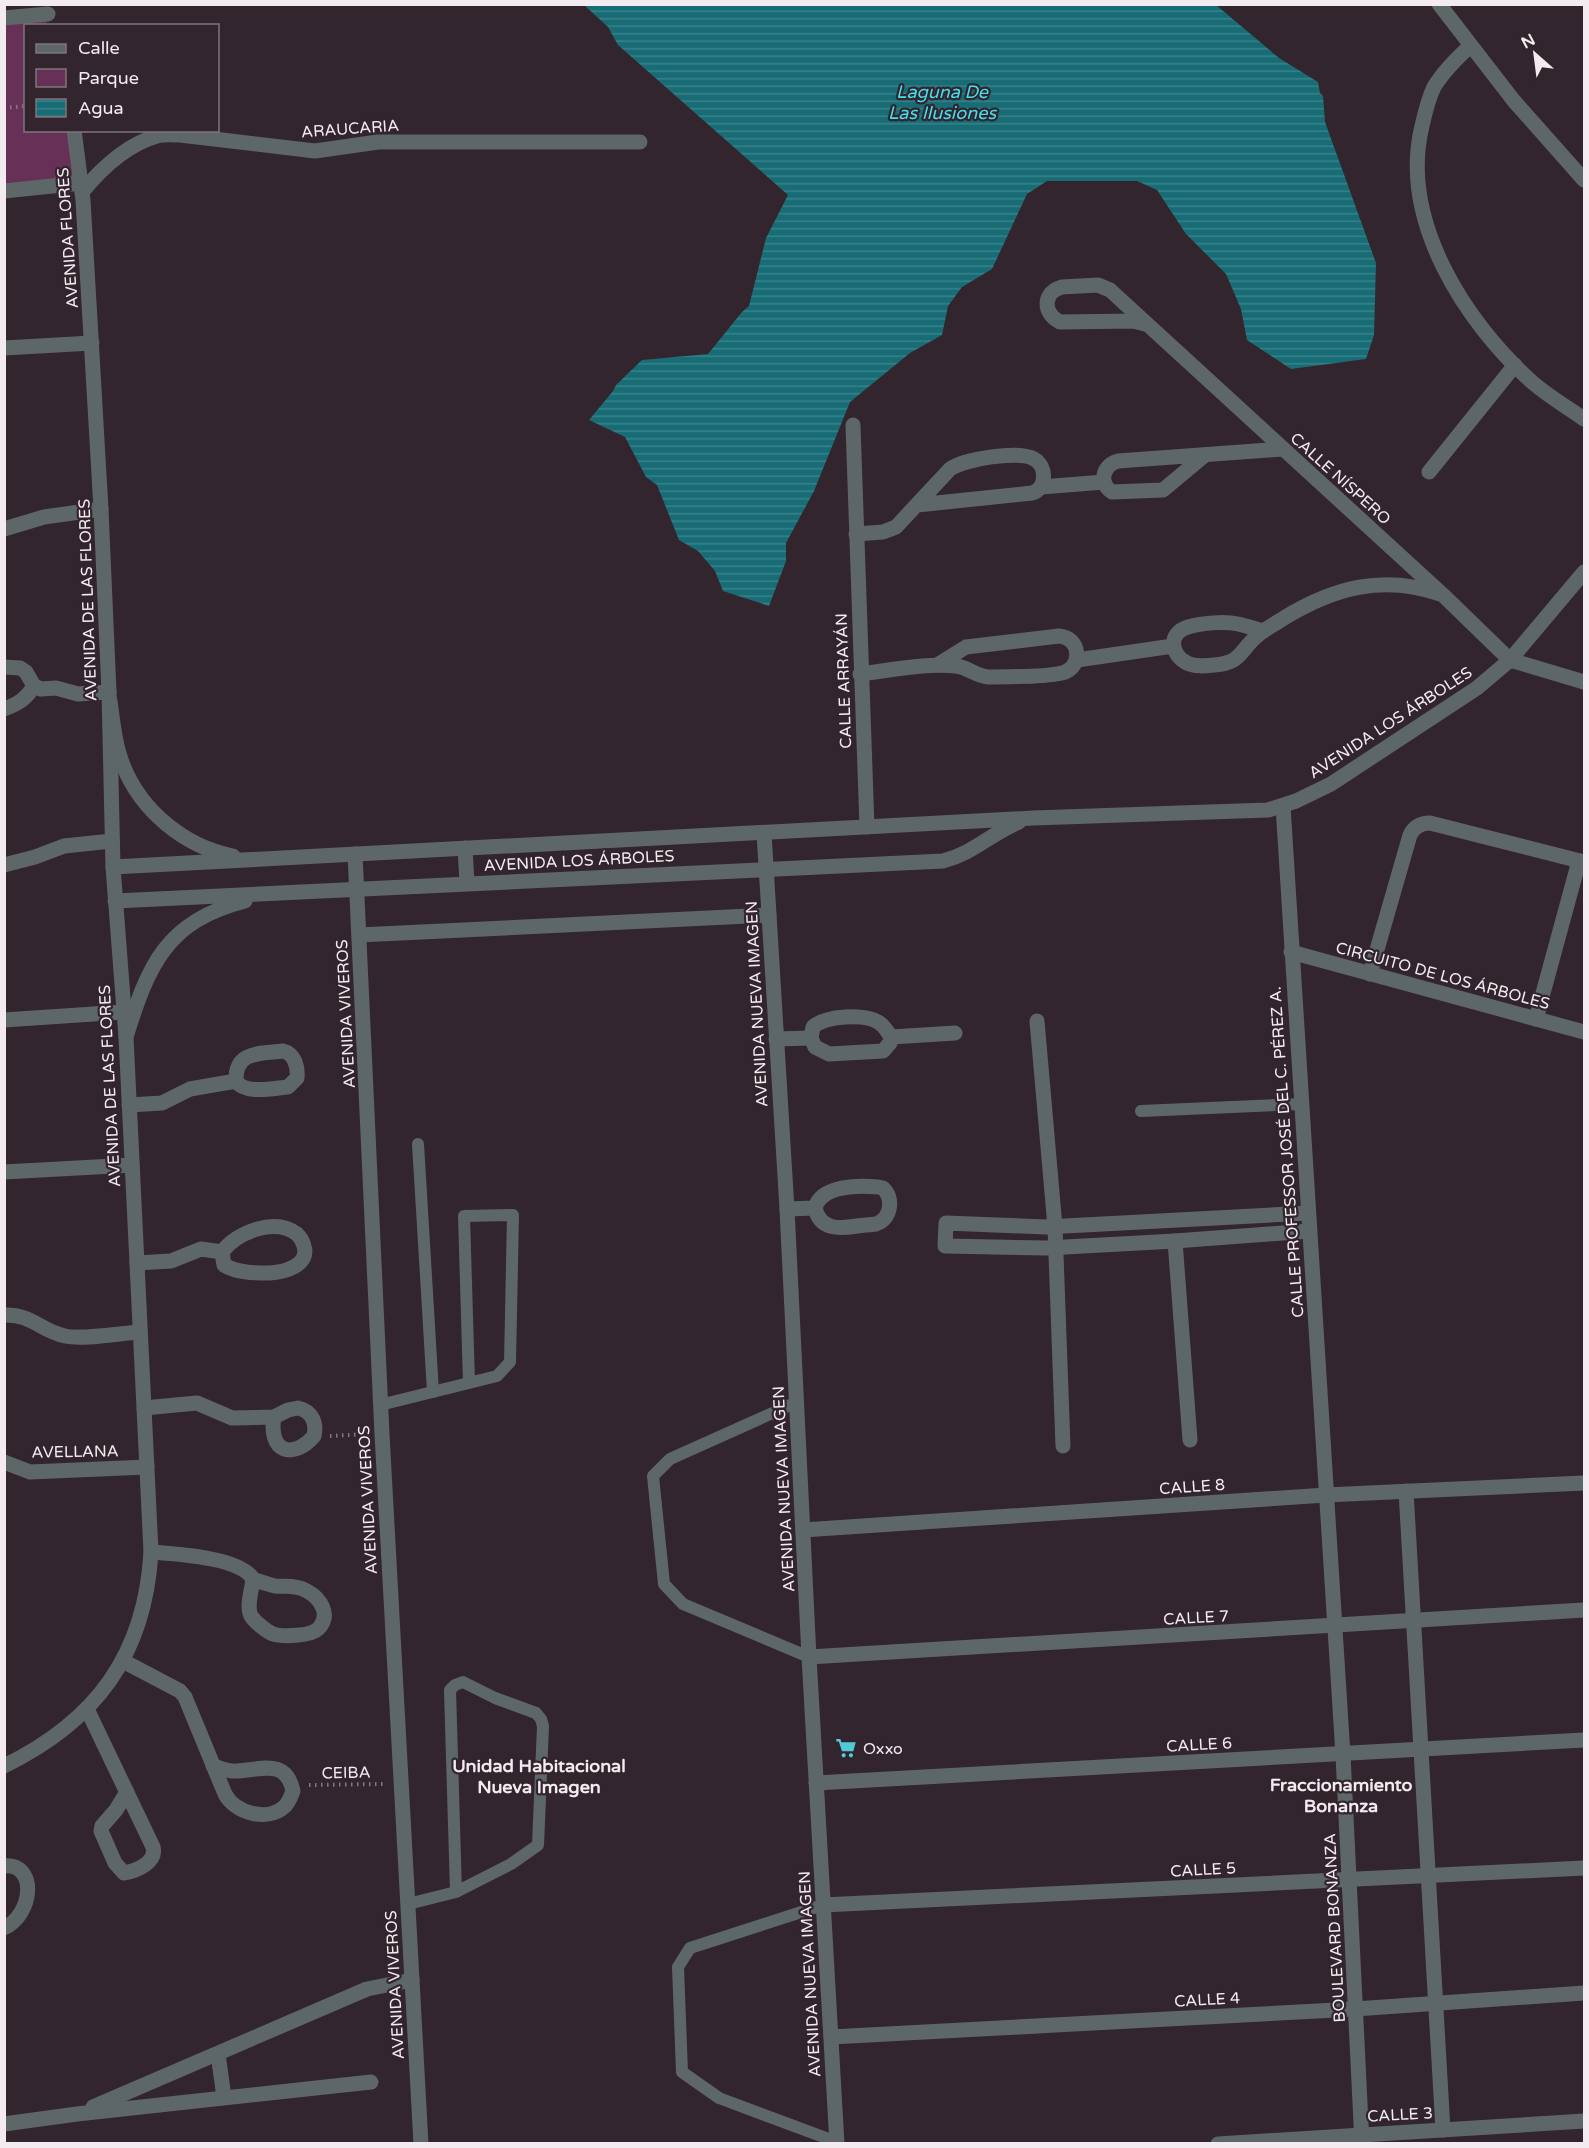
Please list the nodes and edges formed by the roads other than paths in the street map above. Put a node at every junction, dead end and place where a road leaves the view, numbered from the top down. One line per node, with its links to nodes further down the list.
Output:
1 (1439, 4): 4 (street)
2 (47, 15): 3 (street)
3 (4, 18)
4 (1470, 46): 7 (street); 13 (street)
5 (74, 132): 8 (street, AVENIDA FLORES)
6 (640, 142): 8 (street, ARAUCARIA)
7 (1584, 180)
8 (82, 188): 9 (street); 11 (street, AVENIDA FLORES)
9 (4, 191)
10 (1145, 324): 10 (street, CALLE NÍSPERO); 16 (street, CALLE NÍSPERO)
11 (92, 343): 12 (street); 22 (street, AVENIDA DE LAS FLORES)
12 (4, 348)
13 (1515, 365): 14 (street); 18 (street)
14 (1584, 419)
15 (853, 425): 24 (street, CALLE ARRAYÁN)
16 (1283, 449): 17 (street); 26 (street, CALLE NÍSPERO)
17 (1205, 455): 19 (street); 19 (street)
18 (1429, 472)
19 (1104, 482): 20 (street)
20 (1041, 487): 21 (street); 21 (street)
21 (917, 505): 24 (street)
22 (101, 509): 23 (street); 36 (street, AVENIDA DE LAS FLORES)
23 (4, 529)
24 (856, 534): 33 (street, CALLE ARRAYÁN)
25 (1584, 572): 30 (street, AVENIDA LOS ÁRBOLES)
26 (1443, 595): 27 (street); 30 (street, CALLE NÍSPERO)
27 (1264, 630): 28 (street); 28 (street)
28 (1173, 646): 29 (street)
29 (1077, 660): 31 (street); 31 (street)
30 (1510, 660): 34 (street); 38 (street, AVENIDA LOS ÁRBOLES)
31 (937, 665): 33 (street)
32 (4, 667): 35 (street)
33 (860, 674): 40 (street, CALLE ARRAYÁN)
34 (1584, 682)
35 (34, 686): 36 (street); 37 (street)
36 (109, 697): 42 (street, AVENIDA DE LAS FLORES); 45 (street)
37 (4, 709)
38 (1283, 806): 39 (street, AVENIDA LOS ÁRBOLES); 56 (street, CALLE PROFESSOR JOSÉ DEL C. PÉREZ A.)
39 (1034, 818): 40 (street, AVENIDA LOS ÁRBOLES); 49 (street, AVENIDA LOS ÁRBOLES)
40 (867, 827): 41 (street, AVENIDA LOS ÁRBOLES)
41 (764, 832): 43 (street, AVENIDA LOS ÁRBOLES); 49 (street, AVENIDA NUEVA IMAGEN)
42 (112, 841): 47 (street); 48 (street, AVENIDA DE LAS FLORES)
43 (465, 848): 44 (street, AVENIDA LOS ÁRBOLES); 50 (street)
44 (355, 854): 45 (street, AVENIDA LOS ÁRBOLES); 51 (street, AVENIDA VIVEROS)
45 (254, 860): 48 (street, AVENIDA LOS ÁRBOLES)
46 (1582, 861): 57 (street); 60 (street)
47 (4, 865)
48 (113, 867): 53 (street, AVENIDA DE LAS FLORES)
49 (767, 868): 50 (street, AVENIDA LOS ÁRBOLES); 54 (street, AVENIDA NUEVA IMAGEN)
50 (467, 884): 51 (street, AVENIDA LOS ÁRBOLES)
51 (357, 889): 52 (street, AVENIDA LOS ÁRBOLES); 55 (street, AVENIDA VIVEROS)
52 (294, 892): 53 (street, AVENIDA LOS ÁRBOLES); 64 (street)
53 (115, 901): 58 (street, AVENIDA DE LAS FLORES)
54 (769, 915): 55 (street); 67 (street, AVENIDA NUEVA IMAGEN)
55 (359, 934): 91 (street, AVENIDA VIVEROS)
56 (1291, 952): 57 (street, CIRCUITO DE LOS ÁRBOLES); 69 (street, CALLE PROFESSOR JOSÉ DEL C. PÉREZ A.)
57 (1370, 974): 60 (street, CIRCUITO DE LOS ÁRBOLES)
58 (123, 1012): 59 (street); 64 (street, AVENIDA DE LAS FLORES)
59 (4, 1020)
60 (1536, 1020): 62 (street, CIRCUITO DE LOS ÁRBOLES)
61 (1037, 1021): 79 (street)
62 (1584, 1032)
63 (955, 1033): 65 (street)
64 (126, 1037): 70 (street, AVENIDA DE LAS FLORES)
65 (891, 1037): 66 (street); 66 (street)
66 (811, 1038): 67 (street)
67 (776, 1039): 76 (street, AVENIDA NUEVA IMAGEN)
68 (236, 1082): 70 (street)
69 (1301, 1104): 71 (lane); 77 (street, CALLE PROFESSOR JOSÉ DEL C. PÉREZ A.)
70 (129, 1105): 73 (street, AVENIDA DE LAS FLORES)
71 (1141, 1111)
72 (418, 1144): 89 (lane)
73 (132, 1165): 74 (street); 85 (street, AVENIDA DE LAS FLORES)
74 (4, 1172)
75 (815, 1208): 75 (street); 76 (street)
76 (787, 1209): 90 (street, AVENIDA NUEVA IMAGEN)
77 (1308, 1213): 78 (street); 80 (street, CALLE PROFESSOR JOSÉ DEL C. PÉREZ A.)
78 (1158, 1222): 79 (street); 82 (street)
79 (1055, 1227): 83 (street); 83 (street)
80 (1309, 1231): 81 (street); 100 (street, CALLE PROFESSOR JOSÉ DEL C. PÉREZ A.)
81 (1175, 1241): 82 (street); 94 (street)
82 (1160, 1242): 83 (street)
83 (1056, 1247): 95 (street)
84 (222, 1252): 84 (street); 85 (street)
85 (137, 1263): 87 (street, AVENIDA DE LAS FLORES)
86 (4, 1315): 87 (street)
87 (141, 1332): 92 (street, AVENIDA DE LAS FLORES)
88 (468, 1383): 88 (lane); 89 (lane)
89 (433, 1392): 91 (lane)
90 (796, 1402): 101 (street, AVENIDA NUEVA IMAGEN); 107 (lane)
91 (380, 1405): 122 (street, AVENIDA VIVEROS)
92 (144, 1408): 93 (street); 97 (street, AVENIDA DE LAS FLORES)
93 (274, 1417): 93 (street)
94 (1190, 1440)
95 (1063, 1446)
96 (4, 1462): 97 (street, AVELLANA)
97 (147, 1467): 102 (street, AVENIDA DE LAS FLORES)
98 (1584, 1483): 99 (street, CALLE 8)
99 (1406, 1491): 100 (street, CALLE 8); 105 (street)
100 (1326, 1495): 101 (street, CALLE 8); 106 (street, BOULEVARD BONANZA)
101 (803, 1530): 107 (street, AVENIDA NUEVA IMAGEN)
102 (151, 1552): 103 (street); 108 (street, AVENIDA DE LAS FLORES)
103 (253, 1579): 103 (street)
104 (1584, 1610): 105 (street, CALLE 7)
105 (1414, 1622): 106 (street, CALLE 7); 111 (street)
106 (1334, 1627): 107 (street, CALLE 7); 112 (street, BOULEVARD BONANZA)
107 (809, 1657): 115 (street, AVENIDA NUEVA IMAGEN)
108 (123, 1661): 109 (street, AVENIDA DE LAS FLORES); 114 (street)
109 (87, 1709): 113 (street, AVENIDA DE LAS FLORES); 116 (street)
110 (1584, 1740): 111 (street, CALLE 6)
111 (1421, 1750): 112 (street, CALLE 6); 119 (street)
112 (1343, 1755): 115 (street, CALLE 6); 120 (street, BOULEVARD BONANZA)
113 (4, 1766)
114 (213, 1766): 114 (street)
115 (816, 1783): 123 (street, AVENIDA NUEVA IMAGEN)
116 (127, 1792): 116 (street)
117 (4, 1866): 124 (street)
118 (1584, 1868): 119 (street, CALLE 5)
119 (1428, 1876): 120 (street, CALLE 5); 127 (street)
120 (1351, 1880): 123 (street, CALLE 5); 128 (street, BOULEVARD BONANZA)
121 (456, 1892): 121 (lane); 122 (lane)
122 (408, 1904): 125 (street, AVENIDA VIVEROS)
123 (823, 1905): 129 (street, AVENIDA NUEVA IMAGEN); 138 (lane)
124 (4, 1928)
125 (412, 1980): 130 (street); 139 (street, AVENIDA VIVEROS)
126 (1584, 1993): 127 (street, CALLE 4)
127 (1436, 2004): 128 (street, CALLE 4); 136 (street)
128 (1356, 2009): 129 (street, CALLE 4); 137 (street, BOULEVARD BONANZA)
129 (831, 2037): 138 (street, AVENIDA NUEVA IMAGEN)
130 (218, 2054): 132 (street); 133 (street)
131 (371, 2082): 132 (street)
132 (224, 2097): 133 (street)
133 (77, 2114): 135 (street)
134 (1584, 2121): 136 (street, CALLE 3)
135 (4, 2124)
136 (1443, 2130): 137 (street, CALLE 3)
137 (1362, 2139): 140 (street, CALLE 3)
138 (837, 2143)
139 (421, 2144)
140 (1218, 2144)

